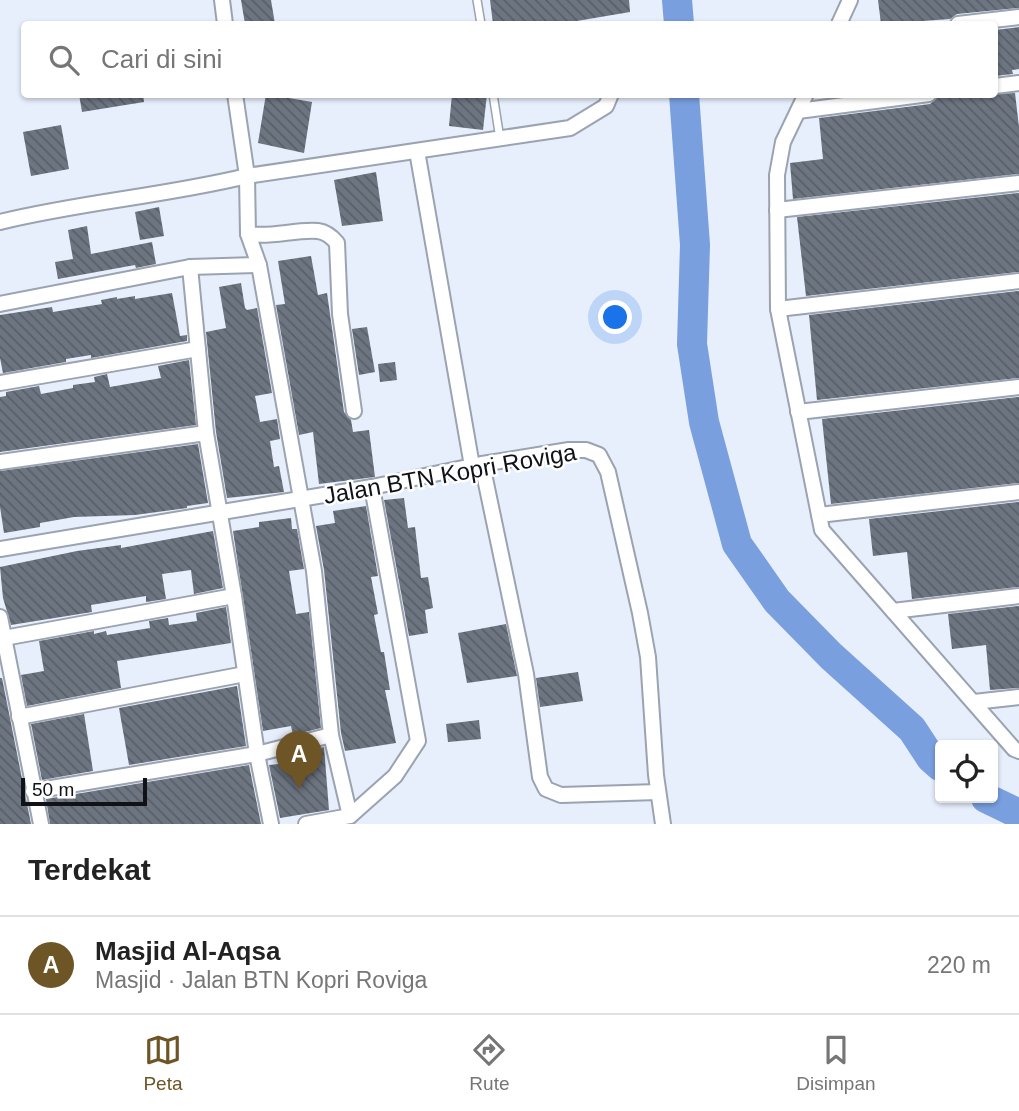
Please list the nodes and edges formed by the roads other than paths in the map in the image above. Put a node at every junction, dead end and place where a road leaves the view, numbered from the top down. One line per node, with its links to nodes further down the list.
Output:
1 (222, 0): 5 (street)
2 (477, 0): 6 (lane)
3 (850, 0): 7 (street)
4 (1019, 17): 8 (street)
5 (225, 21)
6 (480, 21)
7 (840, 21)
8 (984, 21)
9 (1019, 83): 10 (street)
10 (998, 86)
11 (236, 98): 19 (street, Jalan BTN Kopri Roviga)
12 (494, 98): 17 (lane)
13 (609, 98): 17 (street)
14 (804, 98): 16 (street)
15 (898, 98): 16 (street)
16 (798, 111): 21 (street)
17 (500, 140): 18 (street)
18 (417, 150): 19 (street); 36 (street)
19 (247, 176): 22 (street); 23 (street, Jalan BTN Kopri Roviga)
20 (1019, 183): 21 (street)
21 (777, 210): 28 (street)
22 (0, 222)
23 (248, 234): 24 (street, Jalan BTN Kopri Roviga); 32 (street)
24 (259, 265): 25 (street); 39 (street, Jalan BTN Kopri Roviga)
25 (190, 267): 27 (street); 29 (street)
26 (1019, 281): 28 (street)
27 (0, 304)
28 (778, 309): 33 (street)
29 (198, 349): 30 (street); 34 (street)
30 (0, 383)
31 (1019, 387): 33 (street)
32 (354, 411)
33 (798, 412): 41 (street)
34 (206, 433): 35 (street); 40 (street)
35 (0, 462)
36 (477, 465): 37 (street, Jalan BTN Kopri Roviga); 56 (street); 56 (street, Jalan BTN Kopri Roviga)
37 (372, 487): 39 (street, Jalan BTN Kopri Roviga); 57 (street)
38 (1019, 492): 41 (street)
39 (302, 499): 40 (street, Jalan BTN Kopri Roviga); 52 (street, Jalan BTN Kopri Roviga)
40 (220, 514): 42 (street, Jalan BTN Kopri Roviga); 43 (street)
41 (819, 515): 45 (street)
42 (0, 549)
43 (234, 596): 47 (street); 48 (street)
44 (1019, 596): 45 (street)
45 (893, 611): 50 (street)
46 (0, 617): 47 (street)
47 (4, 638): 51 (street)
48 (245, 674): 51 (street); 54 (street)
49 (1019, 697): 50 (street)
50 (974, 702): 53 (street)
51 (19, 717): 55 (street)
52 (331, 735): 54 (street); 57 (street, Jalan BTN Kopri Roviga)
53 (1019, 751)
54 (257, 754): 55 (street); 59 (street)
55 (33, 791): 58 (street)
56 (658, 792): 61 (street, Jalan BTN Kopri Roviga)
57 (350, 816): 60 (street)
58 (41, 824)
59 (271, 824)
60 (306, 824)
61 (663, 824)

